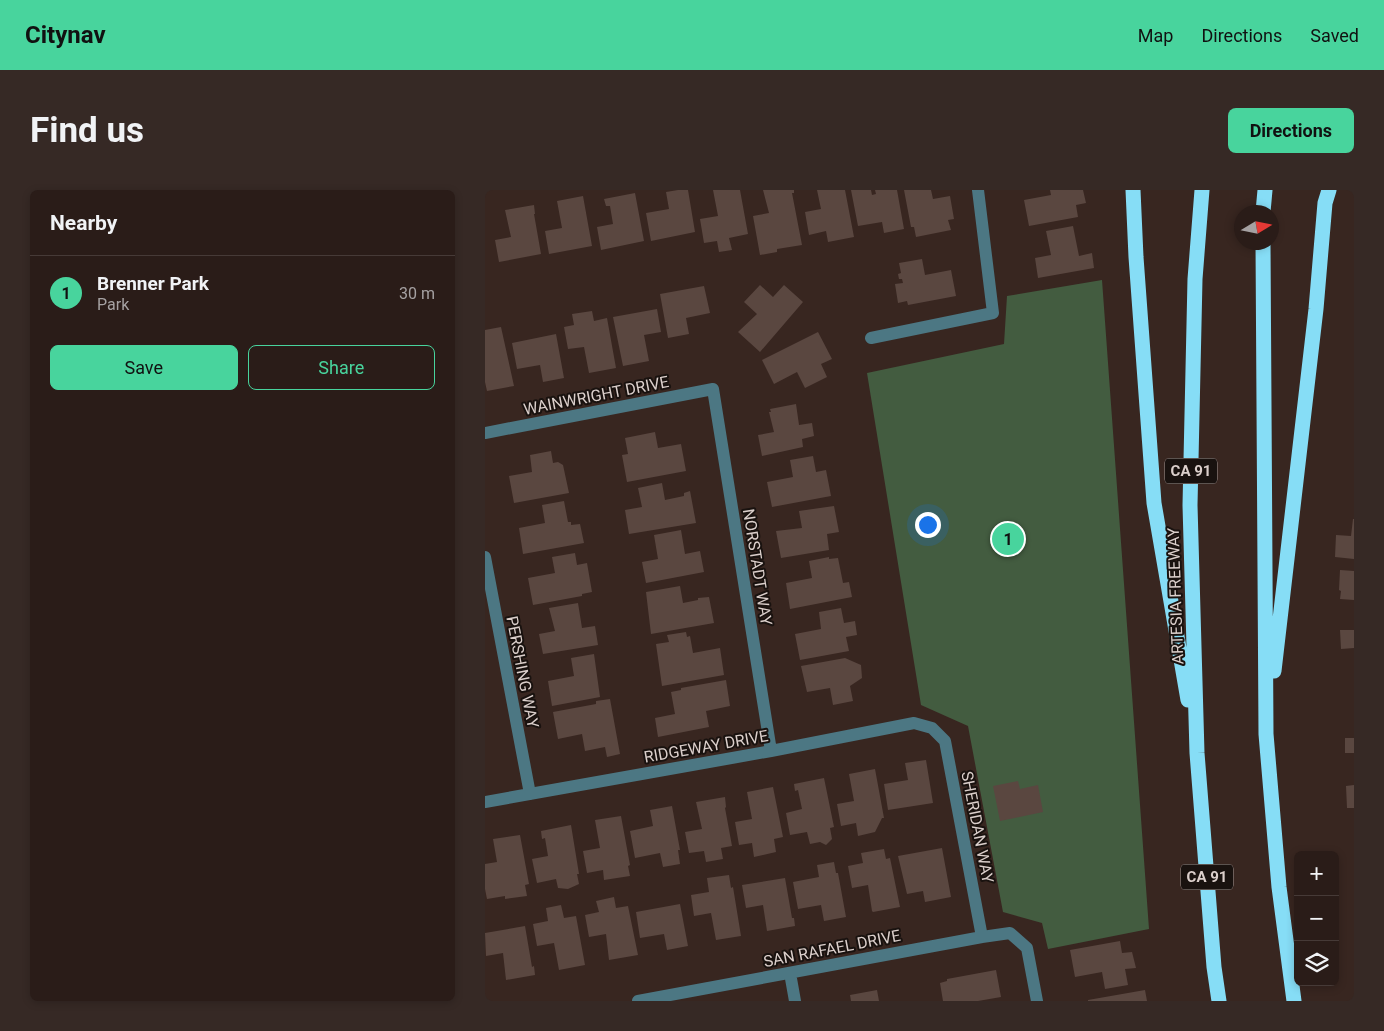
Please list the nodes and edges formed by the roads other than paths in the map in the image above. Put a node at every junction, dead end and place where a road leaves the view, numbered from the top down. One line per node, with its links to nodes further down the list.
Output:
1 (978, 190): 8 (street)
2 (1133, 190): 15 (highway)
3 (1202, 190): 15 (highway, ARTESIA FREEWAY / CA 91)
4 (1265, 190): 6 (highway)
5 (1329, 190): 13 (highway)
6 (1264, 205)
7 (1263, 250): 13 (highway)
8 (871, 338)
9 (713, 389): 10 (street, WAINWRIGHT DRIVE); 14 (street, NORSTADT WAY)
10 (485, 433)
11 (485, 557): 16 (street, PERSHING WAY)
12 (932, 728): 14 (street, RIDGEWAY DRIVE); 18 (street, SHERIDAN WAY)
13 (1266, 734): 24 (highway)
14 (771, 751): 16 (street, RIDGEWAY DRIVE)
15 (1197, 753): 23 (highway, ARTESIA FREEWAY / CA 91)
16 (530, 794): 17 (street, RIDGEWAY DRIVE)
17 (485, 802)
18 (982, 936): 19 (street, SAN RAFAEL DRIVE); 22 (street, SAN RAFAEL DRIVE)
19 (790, 973): 20 (street, SAN RAFAEL DRIVE); 21 (street)
20 (638, 1001)
21 (795, 1001)
22 (1037, 1001)
23 (1219, 1001)
24 (1294, 1001)

